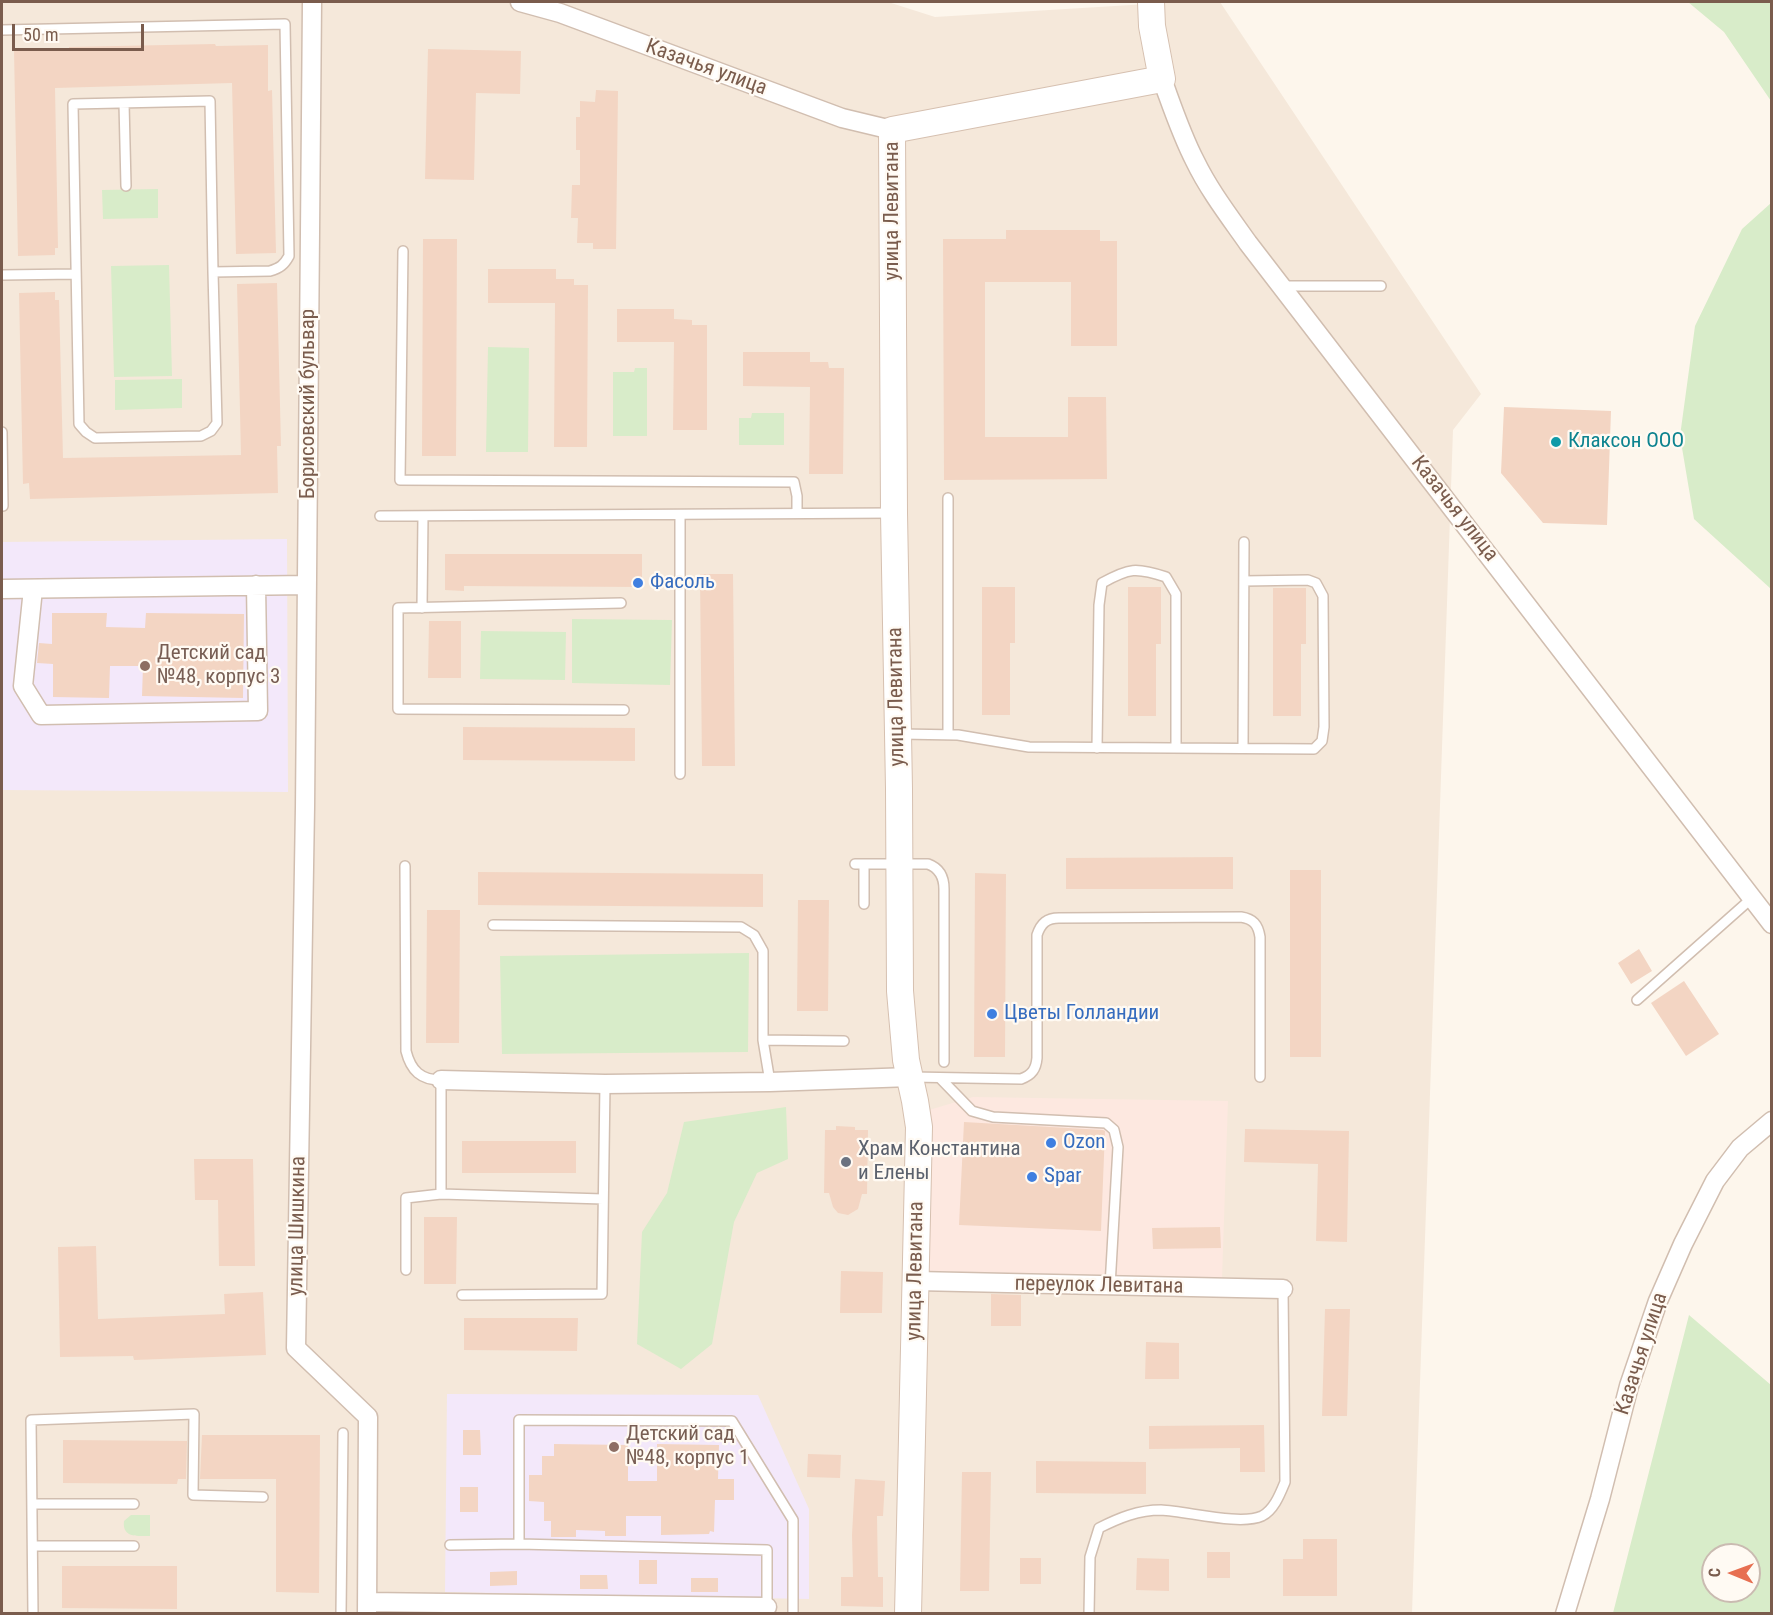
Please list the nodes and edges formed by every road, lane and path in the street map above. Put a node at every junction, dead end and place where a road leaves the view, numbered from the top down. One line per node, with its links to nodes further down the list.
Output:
1 (312, 2): 26 (street, Борисовский бульвар)
2 (520, 2): 7 (street, Казачья улица)
3 (1151, 2): 5 (street)
4 (2, 30): 10 (lane)
5 (1162, 79): 7 (street, улица Левитана); 13 (street, Казачья улица)
6 (124, 103): 8 (lane); 10 (lane); 11 (lane)
7 (892, 130): 19 (street, улица Левитана)
8 (126, 186)
9 (403, 251): 18 (lane)
10 (213, 272): 11 (lane)
11 (76, 274): 12 (lane)
12 (2, 275)
13 (1281, 286): 14 (lane); 41 (street, Казачья улица)
14 (1381, 286)
15 (2, 432): 17 (lane)
16 (948, 498): 33 (lane)
17 (2, 506)
18 (797, 512): 19 (lane); 22 (lane)
19 (894, 513): 32 (street, улица Левитана)
20 (380, 516): 21 (lane)
21 (423, 516): 22 (lane); 30 (lane)
22 (680, 516): 37 (lane)
23 (1244, 542): 24 (lane)
24 (1244, 581): 36 (lane); 36 (lane)
25 (256, 585): 26 (street); 28 (street); 28 (street)
26 (307, 585): 38 (street, Борисовский бульвар)
27 (2, 589): 28 (street)
28 (33, 589)
29 (621, 603): 30 (lane)
30 (422, 608): 31 (lane)
31 (624, 710)
32 (898, 735): 33 (lane); 39 (street, улица Левитана)
33 (948, 735): 34 (lane)
34 (1097, 748): 35 (lane); 35 (lane)
35 (1176, 748): 36 (lane)
36 (1244, 748)
37 (680, 774)
38 (305, 807): 71 (street, улица Шишкина)
39 (900, 864): 42 (lane); 48 (lane); 49 (street, улица Левитана)
40 (405, 866): 52 (lane)
41 (1752, 898): 43 (street, Казачья улица); 45 (lane)
42 (864, 904)
43 (1772, 924)
44 (493, 925): 46 (lane)
45 (1637, 1000)
46 (763, 1040): 47 (lane); 53 (lane)
47 (844, 1041)
48 (944, 1062)
49 (910, 1077): 51 (lane); 53 (street); 59 (street, улица Левитана)
50 (1260, 1077): 51 (lane)
51 (940, 1078): 60 (lane)
52 (441, 1080): 54 (street); 56 (lane)
53 (770, 1082): 54 (street)
54 (605, 1084): 57 (lane)
55 (1772, 1121): 78 (street, Казачья улица)
56 (441, 1194): 57 (lane); 58 (lane)
57 (603, 1199): 62 (lane)
58 (406, 1270)
59 (916, 1281): 60 (street, переулок Левитана); 76 (street, улица Левитана)
60 (1110, 1286): 61 (street, переулок Левитана)
61 (1282, 1289): 77 (lane)
62 (462, 1295)
63 (344, 1433): 74 (lane)
64 (263, 1497): 65 (lane)
65 (32, 1504): 66 (lane); 69 (lane)
66 (134, 1504)
67 (519, 1544): 68 (lane); 72 (lane); 75 (lane)
68 (450, 1545)
69 (33, 1546): 70 (lane); 73 (lane)
70 (134, 1546)
71 (367, 1608): 72 (street)
72 (766, 1610)
73 (33, 1614)
74 (341, 1614)
75 (793, 1614)
76 (908, 1614)
77 (1089, 1614)
78 (1565, 1614)

